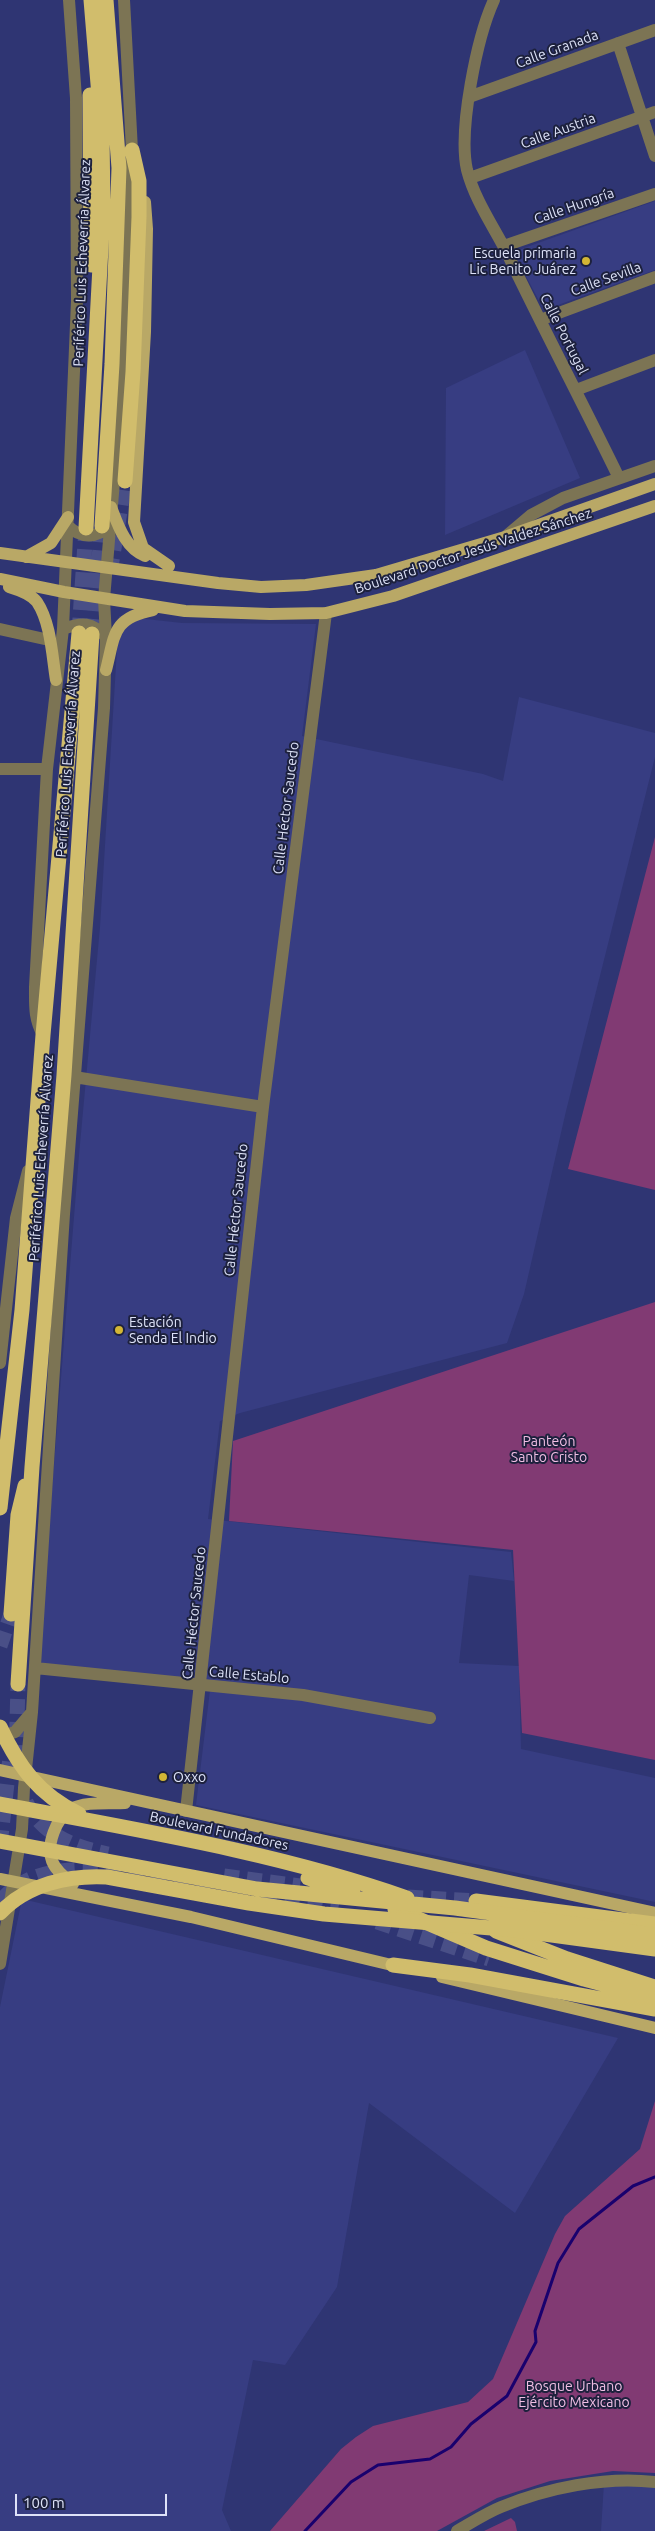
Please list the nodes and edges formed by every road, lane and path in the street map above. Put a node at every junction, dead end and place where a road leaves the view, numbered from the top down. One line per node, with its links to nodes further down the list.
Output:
1 (69, 0): 31 (street)
2 (84, 0): 23 (highway)
3 (90, 0): 23 (highway, Periférico Luis Echeverría Álvarez)
4 (106, 0): 14 (highway)
5 (124, 0): 12 (street)
6 (497, 1): 9 (street, Calle Portugal)
7 (655, 30): 8 (street, Calle Granada)
8 (618, 43): 9 (street, Calle Granada); 11 (street)
9 (469, 97): 15 (street, Calle Portugal)
10 (655, 112): 11 (street, Calle Austria)
11 (642, 118): 13 (street); 15 (street, Calle Austria)
12 (132, 150): 16 (highway); 20 (street)
13 (655, 156)
14 (119, 168): 20 (highway); 32 (highway)
15 (470, 178): 18 (street, Calle Portugal)
16 (140, 187): 27 (highway); 38 (main road)
17 (655, 194): 18 (street, Calle Hungría)
18 (504, 246): 21 (street, Calle Portugal)
19 (655, 277): 21 (street, Calle Sevilla)
20 (126, 286): 30 (street)
21 (540, 320): 24 (street, Calle Portugal)
22 (655, 360): 24 (street)
23 (94, 370): 33 (highway, Periférico Luis Echeverría Álvarez)
24 (576, 390): 26 (street, Calle Portugal)
25 (655, 466): 26 (street)
26 (619, 478): 34 (street)
27 (125, 481)
28 (655, 484): 34 (main road, Boulevard Doctor Jesús Valdez Sánchez)
29 (655, 506): 46 (main road, Boulevard Doctor Jesús Valdez Sánchez)
30 (111, 507): 32 (street); 38 (main road)
31 (68, 521): 32 (street); 36 (main road); 37 (street)
32 (106, 526): 39 (street)
33 (86, 528)
34 (505, 537): 41 (main road, Boulevard Doctor Jesús Valdez Sánchez)
35 (0, 553): 36 (main road, Boulevard Doctor Jesús Valdez Sánchez)
36 (26, 557): 37 (main road, Boulevard Doctor Jesús Valdez Sánchez)
37 (65, 563): 39 (main road, Boulevard Doctor Jesús Valdez Sánchez); 43 (street)
38 (169, 566): 41 (main road)
39 (107, 569): 41 (main road, Boulevard Doctor Jesús Valdez Sánchez); 44 (street)
40 (0, 579): 43 (main road, Boulevard Doctor Jesús Valdez Sánchez)
41 (218, 583)
42 (0, 584): 50 (main road)
43 (64, 592): 44 (main road, Boulevard Doctor Jesús Valdez Sánchez); 48 (street)
44 (104, 599): 45 (main road, Boulevard Doctor Jesús Valdez Sánchez); 49 (street)
45 (163, 608): 46 (main road, Boulevard Doctor Jesús Valdez Sánchez); 51 (main road)
46 (326, 613): 57 (street, Calle Héctor Saucedo)
47 (0, 629): 50 (street)
48 (63, 629): 49 (street); 52 (street)
49 (94, 635): 51 (highway, Periférico Luis Echeverría Álvarez); 55 (highway, Periférico Luis Echeverría Álvarez)
50 (49, 640): 52 (main road)
51 (98, 670): 56 (highway, Periférico Luis Echeverría Álvarez)
52 (56, 680): 54 (street)
53 (0, 769): 54 (street)
54 (47, 769): 55 (street)
55 (43, 1035): 58 (highway, Periférico Luis Echeverría Álvarez)
56 (70, 1076): 57 (street); 60 (highway, Periférico Luis Echeverría Álvarez); 63 (street)
57 (263, 1107): 65 (street, Calle Héctor Saucedo)
58 (36, 1142): 59 (street); 61 (highway, Periférico Luis Echeverría Álvarez)
59 (0, 1363)
60 (32, 1467): 62 (highway); 64 (highway, Periférico Luis Echeverría Álvarez)
61 (0, 1508)
62 (11, 1614)
63 (35, 1668): 65 (street, Calle Establo); 66 (street)
64 (18, 1683)
65 (202, 1685): 67 (street, Calle Establo); 74 (street, Calle Héctor Saucedo)
66 (32, 1712): 69 (street); 71 (street)
67 (430, 1718)
68 (0, 1727): 90 (highway, bridge)
69 (0, 1737)
70 (0, 1770): 71 (main road)
71 (25, 1776): 72 (main road); 77 (street)
72 (145, 1803): 74 (main road); 78 (main road)
73 (0, 1804): 89 (highway, Boulevard Fundadores, bridge)
74 (186, 1811): 81 (main road)
75 (0, 1841): 84 (highway, bridge)
76 (0, 1879): 77 (main road)
77 (14, 1882): 78 (main road); 82 (street)
78 (108, 1900): 88 (main road)
79 (476, 1901): 83 (highway)
80 (0, 1908): 82 (street)
81 (655, 1913)
82 (4, 1918): 85 (highway, bridge); 87 (street)
83 (655, 1924)
84 (655, 1935)
85 (655, 1949)
86 (489, 1958): 91 (highway)
87 (0, 1964)
88 (393, 1965): 92 (highway); 93 (main road)
89 (655, 1987)
90 (655, 1998)
91 (655, 2003)
92 (655, 2008)
93 (655, 2028)
94 (655, 2482): 95 (street)
95 (457, 2531)

